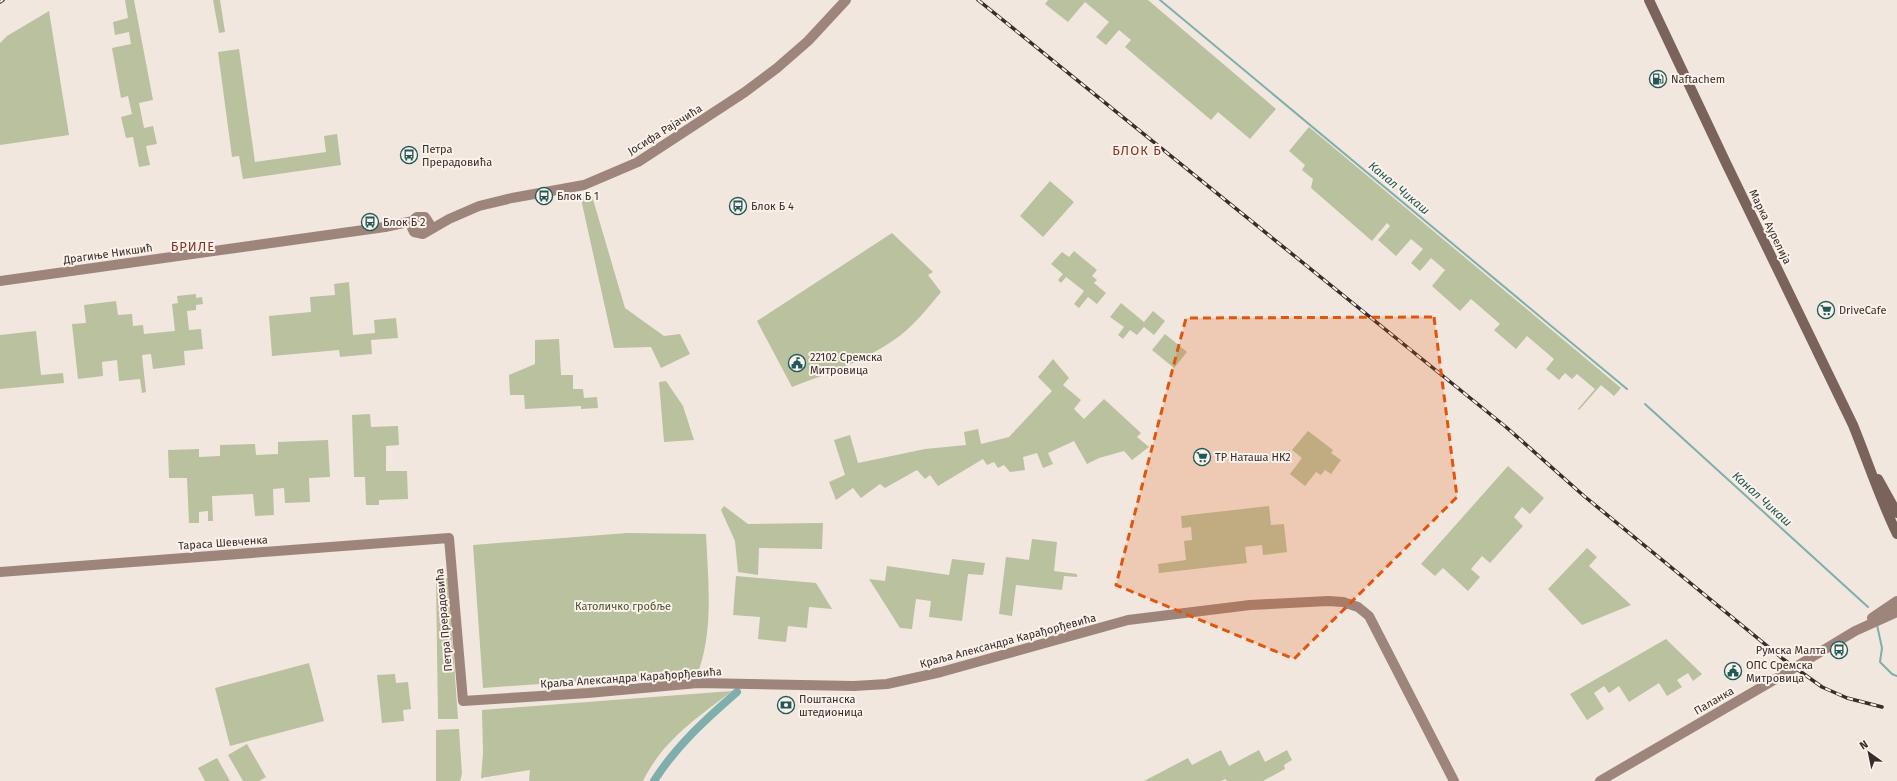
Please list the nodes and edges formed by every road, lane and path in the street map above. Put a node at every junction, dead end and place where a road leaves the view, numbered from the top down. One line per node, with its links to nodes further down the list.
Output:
1 (846, 0): 3 (street, Јосифа Рајачића)
2 (1649, 0): 10 (main road, Марка Аурелија)
3 (461, 214): 5 (street, Јосифа Рајачића); 7 (street, Јосифа Рајачића)
4 (413, 220): 5 (street); 6 (street, Драгиње Никшић); 8 (street)
5 (428, 220): 7 (street)
6 (385, 227): 8 (street, Драгиње Никшић); 9 (street, Драгиње Никшић)
7 (428, 230): 8 (street)
8 (414, 231)
9 (0, 281)
10 (1869, 464): 11 (main road, Марка Аурелија); 12 (main road, Марка Аурелија)
11 (1897, 513)
12 (1897, 534)
13 (449, 538): 14 (street, Тараса Шевченка); 18 (street, Петра Прерадовића)
14 (0, 572)
15 (1897, 601): 17 (street, Паланка)
16 (1897, 612): 17 (street, Паланка)
17 (1860, 628): 20 (street, Паланка)
18 (463, 701): 19 (street, Краља Александра Карађорђевића)
19 (1454, 781)
20 (1600, 781)

